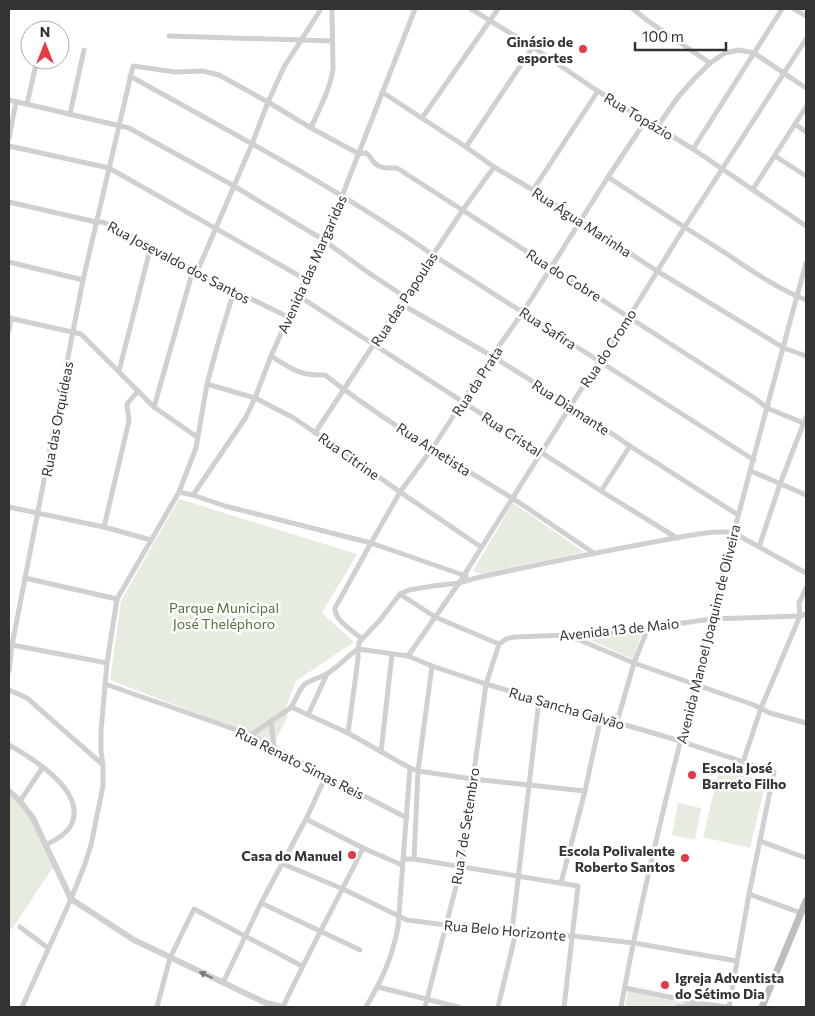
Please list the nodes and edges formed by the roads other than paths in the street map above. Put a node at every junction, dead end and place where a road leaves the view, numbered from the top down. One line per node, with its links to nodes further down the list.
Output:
1 (321, 9): 13 (street)
2 (332, 9): 14 (street)
3 (415, 9): 25 (street, Avenida das Margaridas)
4 (471, 9): 10 (street, Rua Topázio)
5 (498, 9): 10 (street)
6 (633, 9): 18 (street)
7 (782, 9): 17 (street)
8 (794, 9): 9 (street)
9 (806, 16)
10 (490, 20): 15 (street, Rua Topázio); 32 (street)
11 (169, 36): 13 (street)
12 (806, 40): 21 (street, Rua do Cromo)
13 (302, 41): 14 (street); 28 (street)
14 (332, 41): 37 (street)
15 (533, 47): 24 (street, Rua Topázio); 42 (street)
16 (84, 50): 31 (street)
17 (754, 53): 18 (street); 21 (street); 43 (street)
18 (710, 63): 36 (street)
19 (133, 66): 22 (street, Rua das Orquídeas); 28 (street, Rua do Cobre)
20 (35, 70): 29 (street)
21 (784, 73): 23 (street); 48 (street, Rua do Cromo)
22 (130, 76): 35 (street, Rua das Orquídeas); 40 (street, Rua Safira)
23 (806, 88)
24 (598, 91): 33 (street, Rua Topázio); 52 (street)
25 (382, 92): 32 (street, Rua Água Marinha); 44 (street, Avenida das Margaridas)
26 (9, 100): 27 (street)
27 (16, 102): 29 (street); 39 (street)
28 (268, 102): 37 (street, Rua do Cobre); 40 (street)
29 (27, 104): 31 (street)
30 (806, 107): 34 (street)
31 (70, 114): 35 (street)
32 (422, 118): 42 (street, Rua Água Marinha)
33 (646, 120): 36 (street, Rua Topázio); 50 (street, Rua da Prata)
34 (795, 124): 38 (street); 45 (street)
35 (119, 125): 47 (street, Rua das Orquídeas); 51 (street)
36 (657, 127): 43 (street, Rua Topázio)
37 (311, 128): 44 (street, Rua do Cobre)
38 (806, 132)
39 (9, 138)
40 (252, 144): 51 (street); 54 (street, Rua Safira)
41 (9, 146): 47 (street)
42 (466, 147): 46 (street, Rua Água Marinha)
43 (693, 149): 48 (street, Rua Topázio)
44 (359, 154): 54 (street, Avenida das Margaridas); 56 (street, Rua do Cobre)
45 (775, 156): 49 (street); 53 (street)
46 (494, 167): 52 (street, Rua Água Marinha); 56 (street, Rua das Papoulas)
47 (109, 168): 58 (street, Rua das Orquídeas); 61 (street)
48 (722, 169): 53 (street, Rua Topázio); 60 (street, Rua do Cromo)
49 (806, 176)
50 (608, 177): 57 (street, Rua da Prata); 60 (street)
51 (234, 186): 61 (street); 62 (street)
52 (533, 190): 57 (street, Rua Água Marinha)
53 (753, 190): 59 (street, Rua Topázio)
54 (342, 196): 62 (street, Avenida das Margaridas); 64 (street, Rua Safira)
55 (9, 202): 58 (street, Rua Josevaldo dos Santos)
56 (462, 211): 64 (street, Rua das Papoulas); 67 (street, Rua do Cobre)
57 (581, 221): 67 (street, Rua da Prata); 68 (street, Rua Água Marinha)
58 (96, 222): 63 (street, Rua Josevaldo dos Santos); 71 (street, Rua das Orquídeas)
59 (806, 226)
60 (684, 228): 68 (street, Rua do Cromo); 74 (street)
61 (216, 229): 69 (street); 70 (street)
62 (322, 239): 70 (street, Avenida das Margaridas); 75 (street)
63 (151, 246): 69 (street, Rua Josevaldo dos Santos); 90 (street)
64 (433, 255): 75 (street, Rua das Papoulas); 78 (street, Rua Safira)
65 (9, 262): 71 (street)
66 (806, 263): 74 (street, Avenida Manoel Joaquim de Oliveira)
67 (551, 267): 78 (street, Rua da Prata); 80 (street, Rua do Cobre)
68 (657, 270): 80 (street, Rua do Cromo); 85 (street, Rua Água Marinha)
69 (195, 271): 72 (street, Rua Josevaldo dos Santos); 97 (street)
70 (305, 279): 73 (street, Avenida das Margaridas)
71 (83, 280): 83 (street, Rua das Orquídeas)
72 (234, 291): 79 (street, Rua Josevaldo dos Santos); 91 (street)
73 (297, 295): 79 (street, Avenida das Margaridas); 84 (street, Rua Cristal)
74 (797, 296): 76 (street); 85 (street, Avenida Manoel Joaquim de Oliveira)
75 (406, 297): 77 (street, Rua das Papoulas)
76 (806, 300)
77 (401, 304): 84 (street, Rua das Papoulas); 87 (street, Rua Diamante)
78 (523, 312): 87 (street, Rua da Prata); 89 (street, Rua Safira)
79 (288, 317): 86 (street, Avenida das Margaridas)
80 (629, 317): 89 (street, Rua do Cromo); 98 (street, Rua do Cobre)
81 (10, 318): 82 (street); 83 (street)
82 (9, 330)
83 (74, 332): 90 (street); 116 (street, Rua das Orquídeas)
84 (374, 346): 92 (street, Rua das Papoulas); 95 (street, Rua Cristal)
85 (784, 348): 88 (street, Rua Água Marinha); 98 (street, Avenida Manoel Joaquim de Oliveira)
86 (271, 356): 92 (street, Rua Ametista); 94 (street, Avenida das Margaridas)
87 (492, 356): 95 (street, Rua da Prata); 96 (street, Rua Diamante)
88 (806, 356)
89 (599, 360): 96 (street, Rua do Cromo); 106 (street, Rua Safira)
90 (119, 371): 93 (street)
91 (207, 384): 94 (street, Rua Citrine); 102 (street)
92 (344, 389): 101 (street, Rua das Papoulas); 104 (street, Rua Ametista)
93 (138, 391): 97 (street); 118 (street)
94 (255, 398): 101 (street, Rua Citrine); 112 (street, Avenida das Margaridas)
95 (462, 402): 104 (street, Rua da Prata); 105 (street, Rua Cristal)
96 (570, 405): 103 (street, Rua Diamante); 105 (street, Rua do Cromo)
97 (154, 407): 102 (street)
98 (767, 408): 100 (street, Rua do Cobre); 106 (street, Avenida Manoel Joaquim de Oliveira)
99 (806, 416): 100 (street)
100 (805, 424): 108 (street)
101 (315, 433): 111 (street, Rua Citrine)
102 (197, 437): 110 (street)
103 (630, 446): 109 (street); 117 (street, Rua Diamante)
104 (432, 449): 111 (street, Rua da Prata); 114 (street, Rua Ametista)
105 (541, 453): 109 (street, Rua Cristal); 114 (street, Rua do Cromo)
106 (754, 460): 107 (street, Avenida Manoel Joaquim de Oliveira)
107 (751, 471): 108 (street); 117 (street, Avenida Manoel Joaquim de Oliveira)
108 (780, 484): 113 (street); 124 (street)
109 (600, 491): 120 (street, Rua Cristal)
110 (179, 492): 112 (street); 121 (street)
111 (400, 492): 122 (street, Rua da Prata); 123 (street, Rua Citrine)
112 (193, 495): 122 (street)
113 (806, 495)
114 (512, 499): 123 (street, Rua do Cromo); 125 (street, Rua Ametista)
115 (9, 506): 116 (street)
116 (39, 512): 118 (street); 128 (street, Rua das Orquídeas)
117 (738, 515): 119 (street, Avenida Manoel Joaquim de Oliveira)
118 (104, 527): 121 (street)
119 (734, 533): 120 (street); 124 (street); 137 (street, Avenida Manoel Joaquim de Oliveira)
120 (678, 538): 125 (street)
121 (151, 540): 133 (street)
122 (371, 543): 127 (street); 140 (street, Rua da Prata)
123 (481, 547): 127 (street, Rua do Cromo)
124 (759, 547): 126 (street)
125 (594, 553): 129 (street)
126 (806, 573)
127 (463, 576): 129 (street); 130 (street, Rua do Cromo)
128 (25, 578): 133 (street); 142 (street, Rua das Orquídeas)
129 (476, 578): 130 (street)
130 (459, 583): 132 (street); 136 (street, Rua do Cromo)
131 (806, 588): 135 (street)
132 (400, 594): 136 (street); 140 (street)
133 (118, 599): 146 (street)
134 (806, 614): 135 (street, Avenida 13 de Maio)
135 (800, 616): 137 (street, Avenida 13 de Maio); 157 (street)
136 (435, 617): 141 (street); 145 (street, Rua do Cromo)
137 (711, 619): 138 (street, Avenida 13 de Maio); 151 (street, Avenida Manoel Joaquim de Oliveira)
138 (648, 628): 139 (street, Avenida 13 de Maio); 147 (street)
139 (568, 636): 141 (street, Avenida 13 de Maio); 147 (street)
140 (362, 639): 143 (street)
141 (499, 644): 153 (street, Rua 7 de Setembro)
142 (12, 645): 146 (street); 149 (street, Rua das Orquídeas)
143 (358, 649): 144 (street, Rua Sancha Galvão); 150 (street); 163 (street)
144 (392, 654): 145 (street, Rua Sancha Galvão); 168 (street)
145 (408, 656): 148 (street, Rua Sancha Galvão)
146 (107, 663): 152 (street)
147 (634, 663): 151 (street); 161 (street)
148 (432, 666): 153 (street, Rua Sancha Galvão); 173 (street)
149 (9, 670)
150 (327, 674): 156 (street); 158 (street)
151 (695, 683): 157 (street); 165 (street, Avenida Manoel Joaquim de Oliveira)
152 (105, 684): 164 (street, Rua Renato Simas Reis); 170 (street)
153 (486, 684): 155 (street, Rua Sancha Galvão); 175 (street, Rua 7 de Setembro)
154 (9, 690): 170 (street)
155 (540, 700): 159 (street, Rua Sancha Galvão); 176 (street)
156 (291, 707): 158 (street); 160 (street)
157 (761, 708): 162 (street); 169 (street)
158 (308, 715): 163 (street)
159 (601, 717): 161 (street, Rua Sancha Galvão); 178 (street)
160 (271, 721): 164 (street); 167 (street)
161 (617, 722): 165 (street, Rua Sancha Galvão)
162 (806, 724)
163 (348, 733): 168 (street)
164 (251, 736): 167 (street, Rua Renato Simas Reis)
165 (680, 741): 169 (street, Rua Sancha Galvão); 206 (street, Avenida Manoel Joaquim de Oliveira)
166 (9, 744): 171 (street)
167 (274, 747): 174 (street, Rua Renato Simas Reis)
168 (381, 752): 172 (street)
169 (743, 762): 182 (street, Rua Sancha Galvão)
170 (104, 765): 195 (street)
171 (42, 766): 179 (street); 183 (street)
172 (410, 768): 173 (street); 180 (street)
173 (418, 771): 175 (street); 187 (street)
174 (326, 776): 180 (street, Rua Renato Simas Reis); 181 (street)
175 (473, 779): 176 (street); 190 (street, Rua 7 de Setembro)
176 (530, 785): 178 (street); 191 (street)
177 (9, 791): 179 (street)
178 (585, 791): 192 (street)
179 (20, 801): 183 (street)
180 (407, 818): 186 (street)
181 (306, 819): 184 (street); 188 (street)
182 (760, 841): 185 (street); 194 (street)
183 (46, 846): 195 (street)
184 (363, 848): 189 (street); 193 (street)
185 (806, 858)
186 (403, 859): 187 (street); 189 (street)
187 (414, 859): 190 (street)
188 (283, 864): 193 (street, Rua Belo Horizonte); 197 (street)
189 (402, 865): 199 (street)
190 (461, 867): 191 (street); 200 (street, Rua 7 de Setembro)
191 (519, 877): 192 (street); 202 (street)
192 (561, 883): 205 (street)
193 (343, 889): 199 (street, Rua Belo Horizonte); 203 (street)
194 (749, 894): 198 (street); 210 (street)
195 (71, 899): 207 (street); 209 (street)
196 (806, 901): 198 (main road)
197 (261, 904): 203 (street); 204 (street)
198 (804, 912): 229 (main road)
199 (399, 916): 200 (street, Rua Belo Horizonte); 213 (street)
200 (446, 926): 202 (street, Rua Belo Horizonte); 215 (street, Rua 7 de Setembro)
201 (20, 927): 207 (street)
202 (514, 931): 205 (street, Rua Belo Horizonte); 224 (street)
203 (320, 932): 208 (street); 211 (street)
204 (245, 936): 209 (street); 211 (street); 212 (street)
205 (573, 936): 206 (street, Rua Belo Horizonte); 225 (street)
206 (634, 943): 210 (street, Rua Belo Horizonte); 214 (street, Avenida Manoel Joaquim de Oliveira)
207 (48, 948): 218 (street)
208 (360, 950)
209 (170, 958): 212 (street, one-way to 209); 219 (street)
210 (737, 961): 228 (street)
211 (302, 966): 220 (street)
212 (223, 983): 217 (street)
213 (378, 987): 215 (street); 221 (street)
214 (625, 988): 216 (street); 226 (street, Avenida Manoel Joaquim de Oliveira)
215 (427, 999): 222 (street, Rua 7 de Setembro); 223 (street)
216 (704, 1004): 227 (street); 228 (street)
217 (266, 1005): 220 (street)
218 (22, 1007)
219 (156, 1007)
220 (283, 1007)
221 (366, 1007)
222 (425, 1007)
223 (458, 1007)
224 (498, 1007)
225 (564, 1007)
226 (621, 1007)
227 (677, 1007)
228 (730, 1007)
229 (762, 1007)

